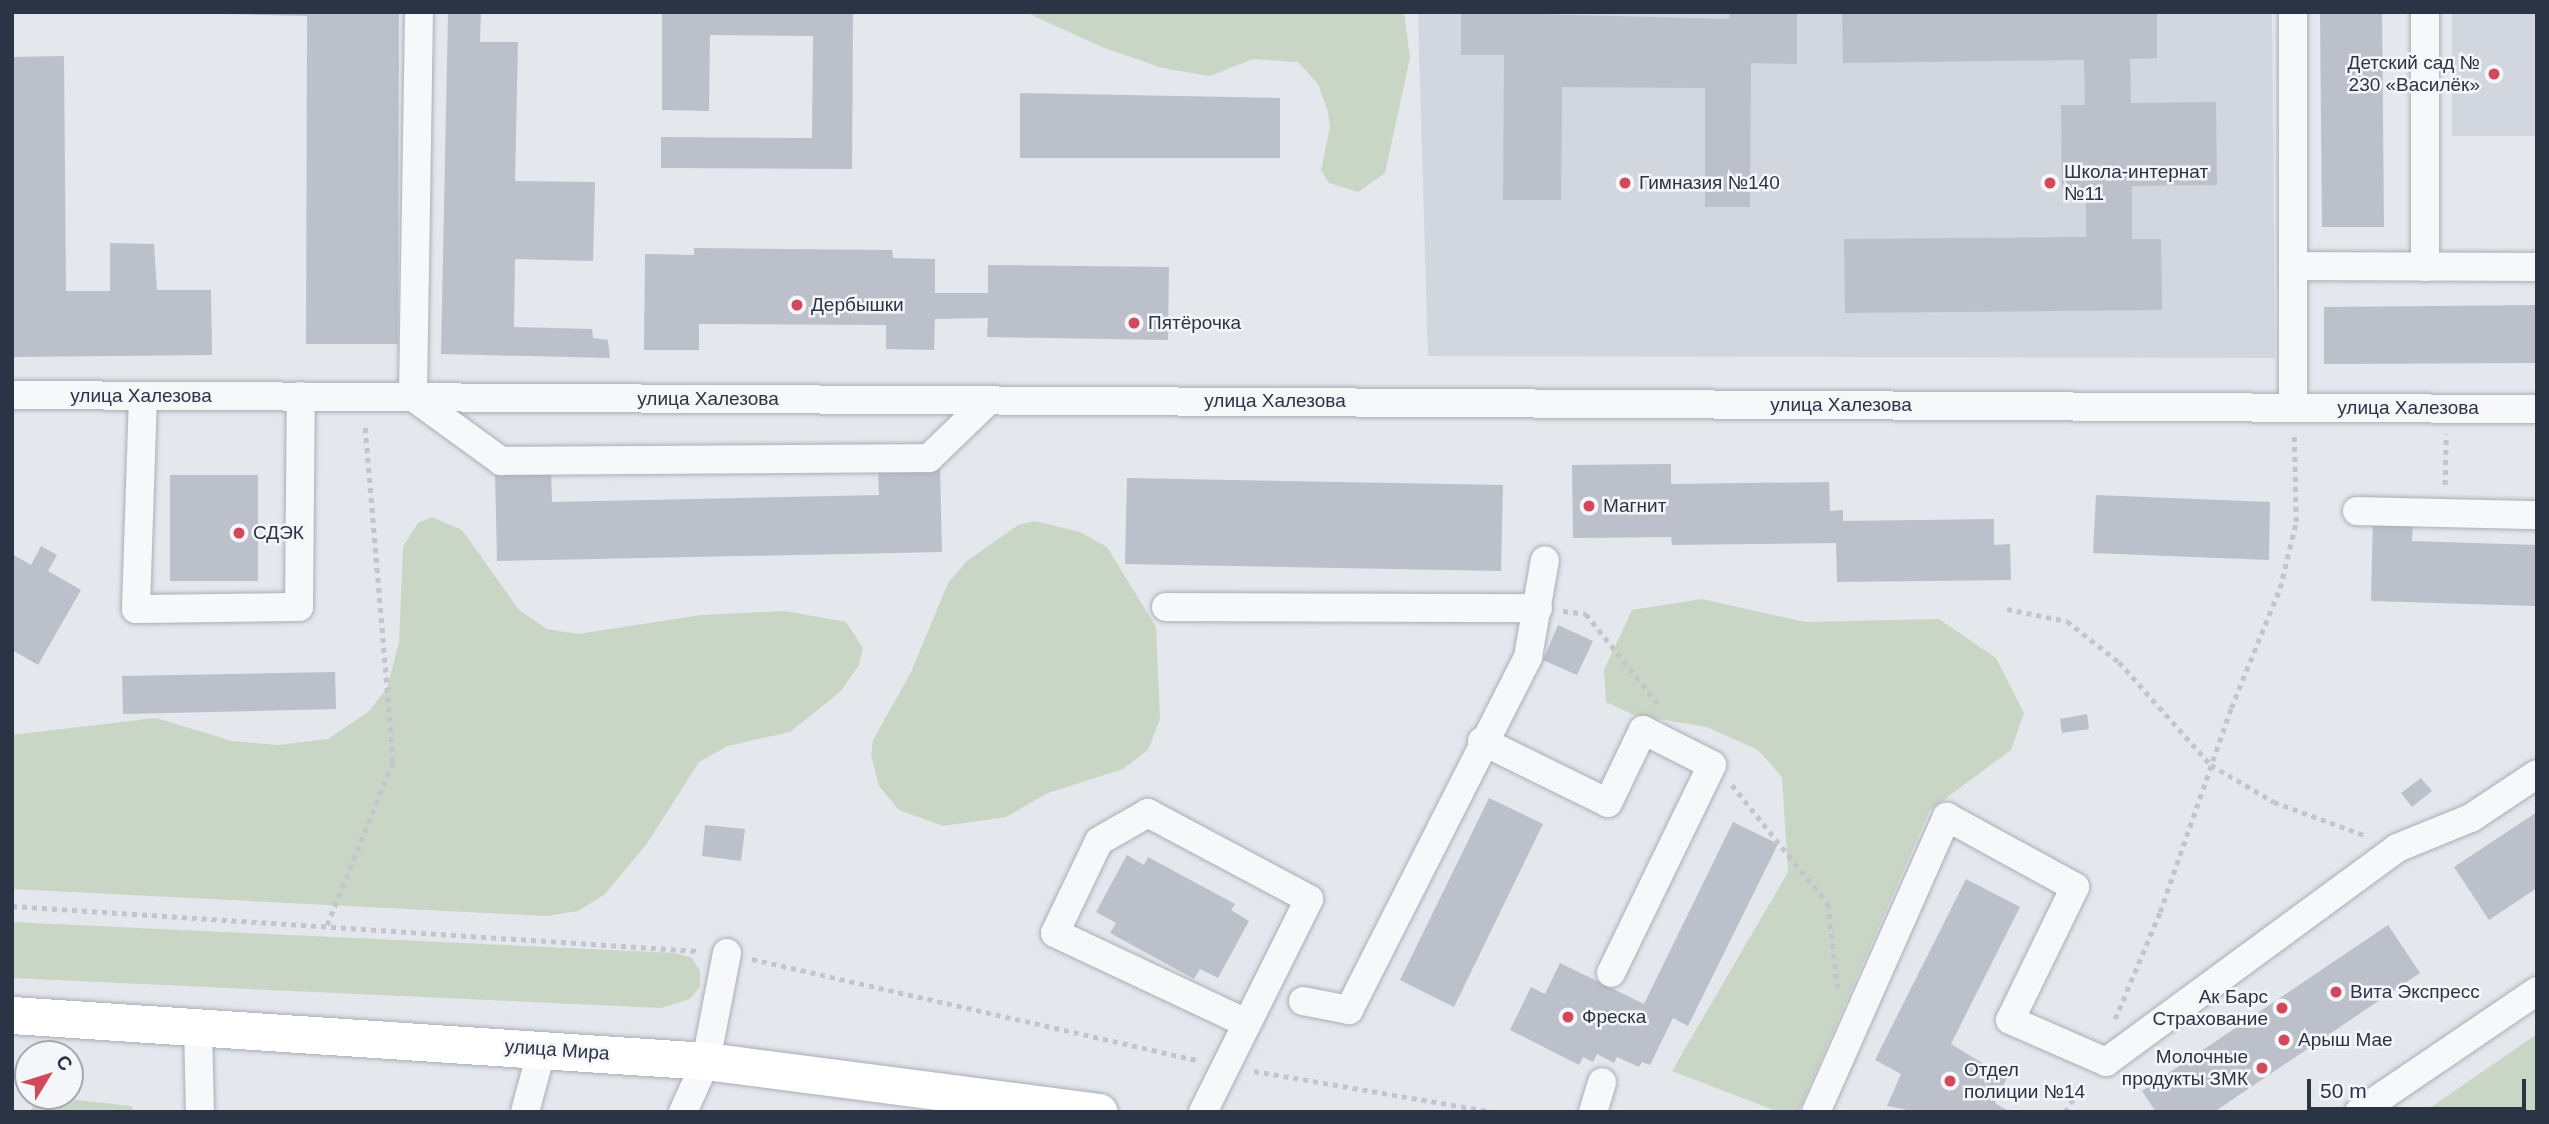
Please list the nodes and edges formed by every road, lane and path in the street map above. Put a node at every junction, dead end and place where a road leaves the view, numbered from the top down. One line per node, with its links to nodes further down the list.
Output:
1 (419, 12): 11 (street)
2 (2293, 12): 4 (street)
3 (2425, 12): 5 (street)
4 (2293, 266): 5 (street); 13 (street)
5 (2426, 267): 6 (street)
6 (2537, 267)
7 (12, 395): 8 (street, улица Халезова)
8 (143, 396): 9 (street, улица Халезова); 9 (street)
9 (301, 397): 10 (street, улица Халезова)
10 (362, 397): 11 (street, улица Халезова); 28 (path)
11 (412, 397): 12 (street, улица Халезова); 12 (street)
12 (989, 400): 13 (street, улица Халезова)
13 (2293, 408): 14 (street, улица Халезова); 24 (path)
14 (2446, 409): 15 (street, улица Халезова); 17 (path)
15 (2537, 409)
16 (2357, 511): 17 (street)
17 (2445, 513): 18 (street)
18 (2537, 515)
19 (1545, 560): 21 (street)
20 (1166, 607): 21 (street)
21 (1538, 608): 23 (street)
22 (2007, 609): 24 (path)
23 (1482, 741): 30 (street); 32 (street)
24 (2211, 765): 26 (path); 37 (path)
25 (2537, 774): 26 (street)
26 (2397, 848): 37 (street)
27 (12, 906): 28 (path)
28 (327, 925): 29 (path)
29 (727, 953): 38 (street); 39 (path)
30 (1611, 973)
31 (2537, 990): 50 (street)
32 (1303, 1001)
33 (12, 1015): 35 (main road, улица Мира)
34 (1246, 1023): 34 (street); 39 (street)
35 (198, 1026): 36 (main road, улица Мира); 41 (street)
36 (542, 1049): 38 (main road, улица Мира); 42 (street)
37 (2098, 1059): 48 (street); 49 (path)
38 (706, 1061): 43 (street); 44 (main road, улица Мира)
39 (1222, 1065): 45 (street); 46 (path)
40 (1602, 1082): 47 (street)
41 (200, 1112)
42 (525, 1112)
43 (683, 1112)
44 (1099, 1112)
45 (1203, 1112)
46 (1495, 1112)
47 (1593, 1112)
48 (1816, 1112)
49 (2065, 1112)
50 (2359, 1112)

